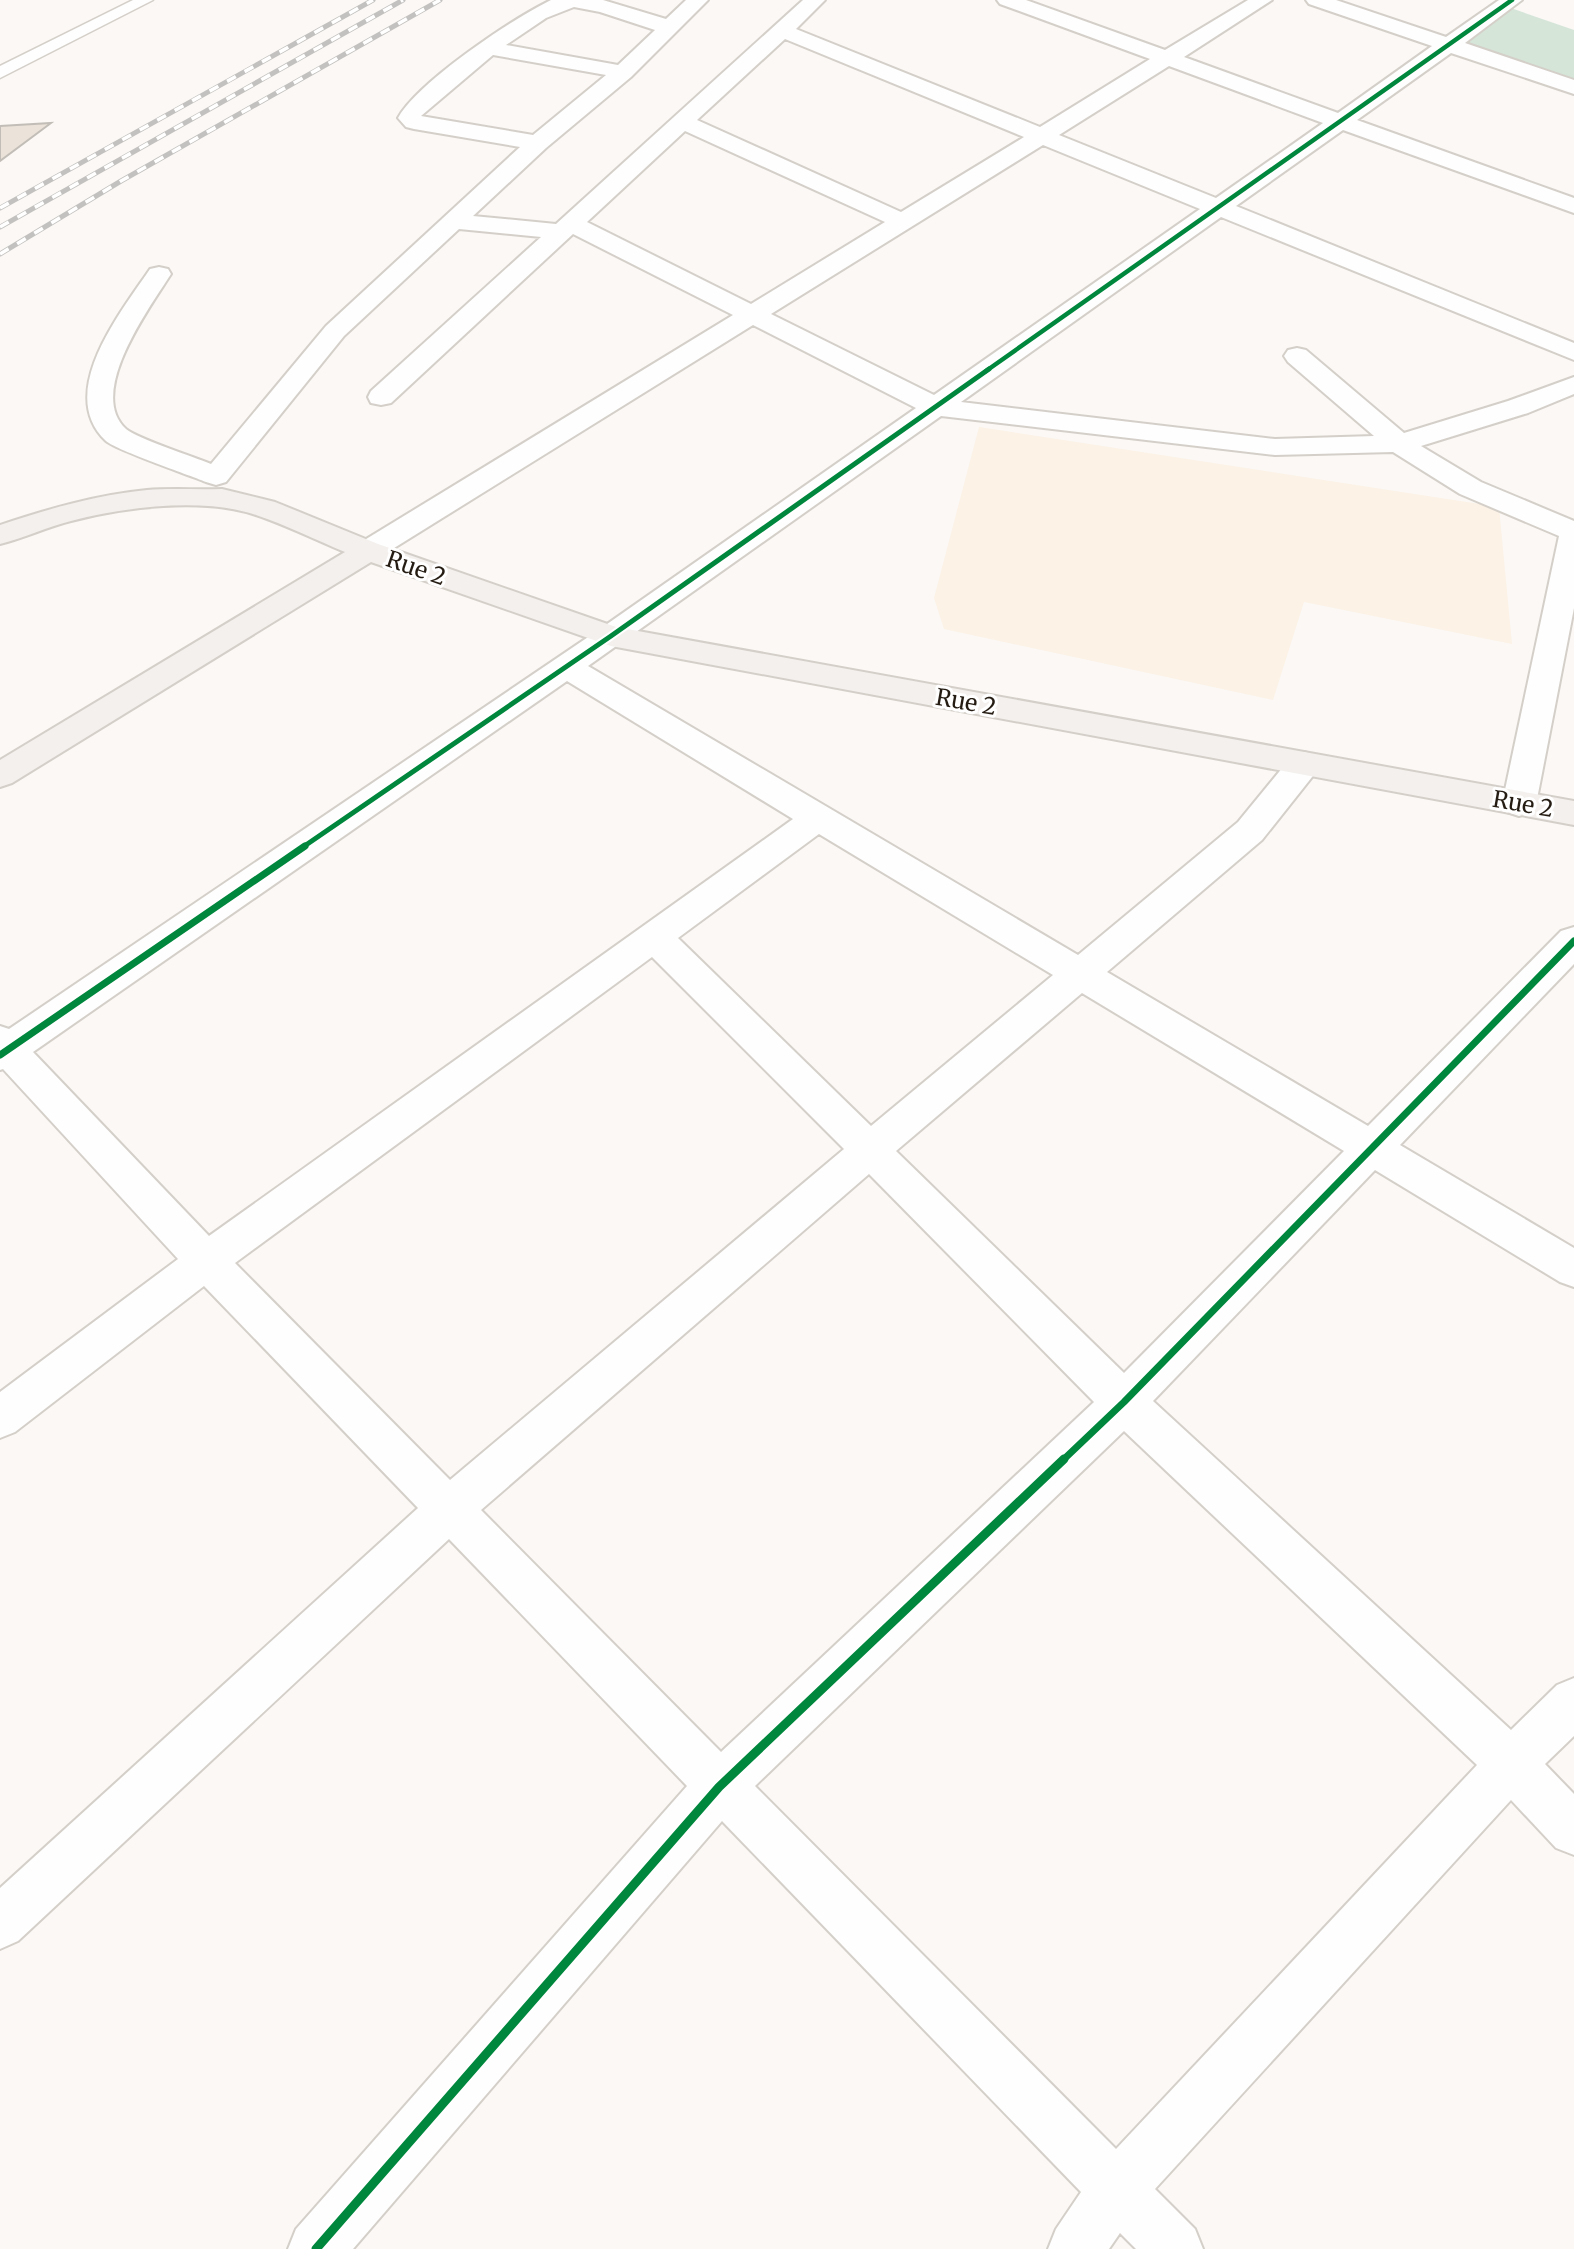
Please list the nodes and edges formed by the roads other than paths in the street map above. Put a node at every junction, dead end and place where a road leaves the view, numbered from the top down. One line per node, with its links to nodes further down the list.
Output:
1 (145, 0): 14 (lane)
2 (698, 0): 8 (street)
3 (815, 0): 9 (street)
4 (1007, 0): 12 (street)
5 (1262, 0): 12 (street)
6 (1316, 0): 10 (street)
7 (1512, 0): 10 (street)
8 (668, 27): 11 (street); 13 (street)
9 (781, 30): 16 (street); 18 (street)
10 (1449, 45): 15 (street); 17 (street)
11 (488, 48): 13 (street); 19 (street)
12 (1167, 58): 17 (street); 18 (street)
13 (623, 72): 19 (street)
14 (0, 73)
15 (1574, 87)
16 (681, 121): 22 (street); 24 (street)
17 (1340, 121): 20 (street); 21 (street)
18 (1041, 136): 21 (street); 22 (street)
19 (538, 143): 23 (street)
20 (1574, 206)
21 (1218, 207): 27 (street); 31 (street)
22 (902, 221): 26 (street)
23 (454, 222): 24 (street); 33 (street)
24 (565, 228): 26 (street); 30 (street)
25 (159, 274): 33 (street)
26 (751, 315): 31 (street); 36 (street)
27 (1574, 352)
28 (1297, 356): 32 (street)
29 (1572, 387): 32 (street)
30 (381, 397)
31 (936, 407): 32 (street); 37 (street)
32 (1400, 443): 34 (street)
33 (219, 487): 35 (street, Rue 2); 36 (street, Rue 2)
34 (1574, 532): 41 (street)
35 (0, 535)
36 (368, 551): 37 (street, Rue 2); 40 (street)
37 (611, 636): 38 (street); 39 (street, Rue 2)
38 (566, 667): 43 (street); 47 (street)
39 (1304, 764): 41 (street, Rue 2); 46 (street)
40 (0, 775)
41 (1519, 804): 42 (street, Rue 2)
42 (1574, 813)
43 (818, 818): 44 (street); 46 (street)
44 (653, 935): 49 (street); 50 (street)
45 (1574, 941): 48 (street)
46 (1081, 975): 48 (street); 49 (street)
47 (3, 1049): 50 (street)
48 (1371, 1148): 51 (street); 52 (street)
49 (870, 1150): 52 (street); 54 (street)
50 (206, 1261): 53 (street); 54 (street)
51 (1574, 1269)
52 (1124, 1402): 56 (street); 57 (street)
53 (0, 1418)
54 (449, 1509): 57 (street); 59 (street)
55 (1574, 1702): 56 (street)
56 (1511, 1764): 58 (street); 60 (street)
57 (719, 1787): 60 (street); 61 (street)
58 (1574, 1830)
59 (0, 1923)
60 (1115, 2191): 62 (street); 63 (street)
61 (316, 2249)
62 (1076, 2249)
63 (1175, 2249)

